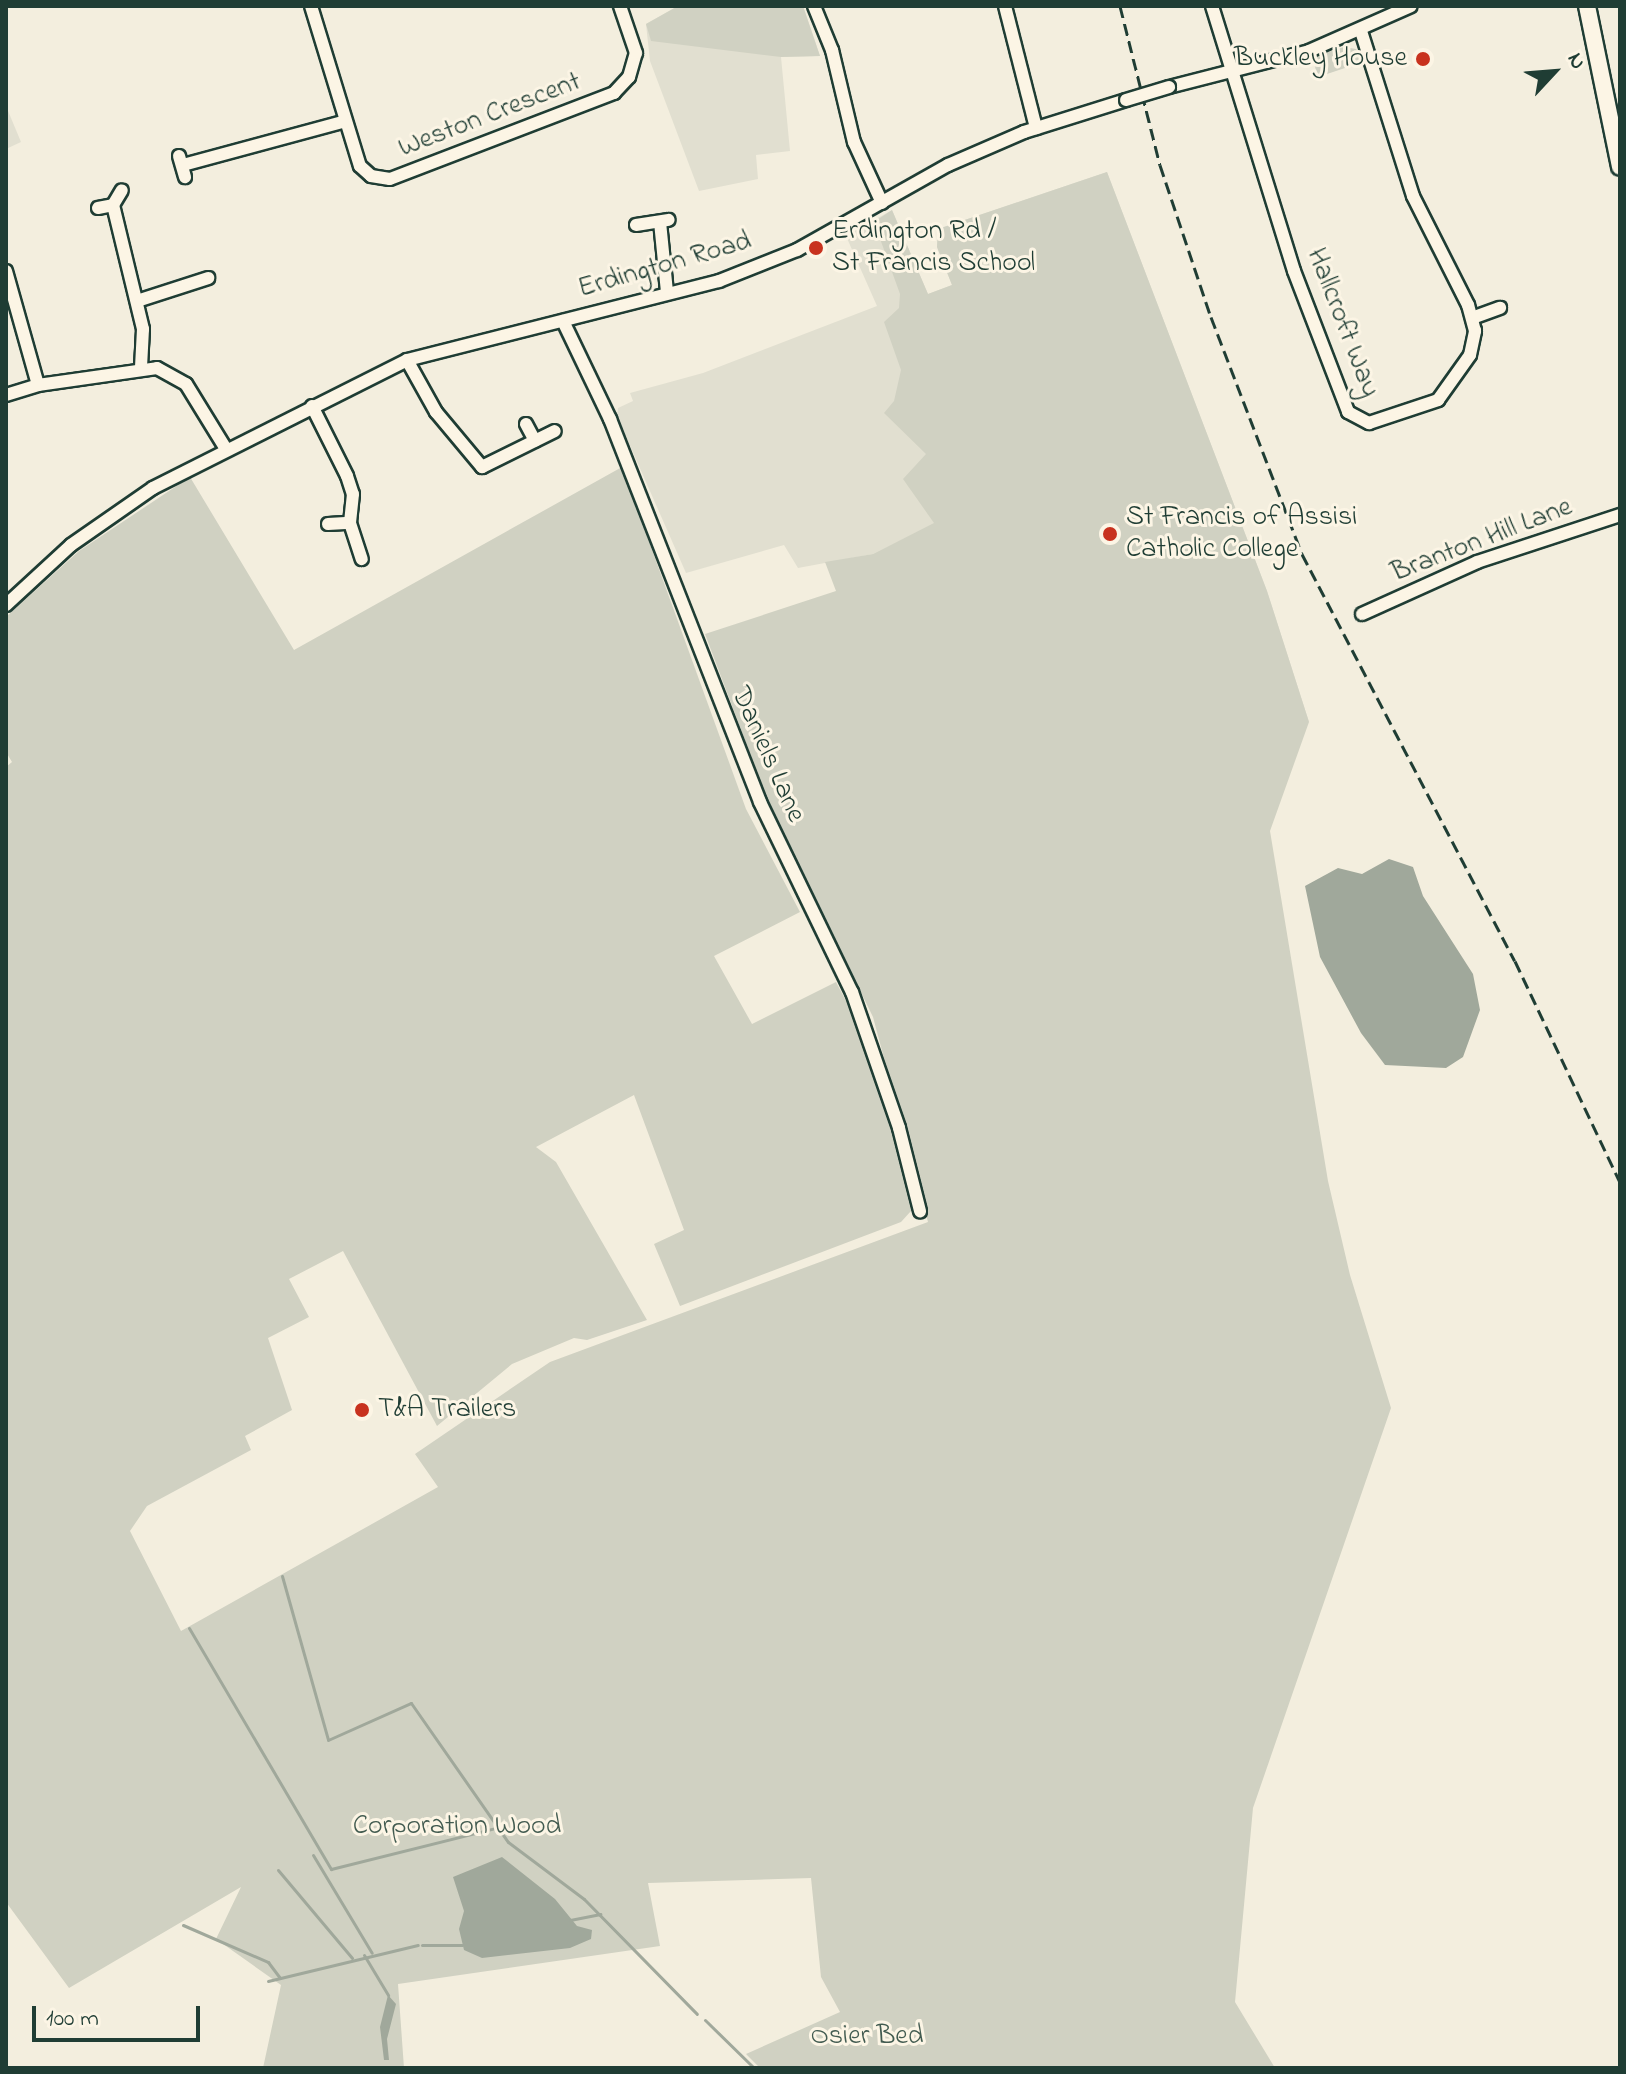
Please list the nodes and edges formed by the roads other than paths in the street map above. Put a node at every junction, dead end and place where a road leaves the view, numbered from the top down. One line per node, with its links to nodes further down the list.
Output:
1 (311, 6): 10 (street, Weston Crescent)
2 (620, 6): 10 (street, Weston Crescent)
3 (814, 6): 15 (street)
4 (1005, 6): 11 (street)
5 (1212, 6): 9 (street, Hallcroft Way)
6 (1411, 6): 8 (street, Erdington Road)
7 (1587, 6): 13 (main road)
8 (1361, 31): 9 (street, Erdington Road); 24 (street)
9 (1233, 71): 11 (street, Erdington Road, bridge); 24 (street, Hallcroft Way)
10 (342, 122): 12 (street)
11 (1036, 128): 15 (street, Erdington Road)
12 (182, 166)
13 (1620, 167)
14 (122, 190): 16 (street)
15 (882, 203): 21 (street, Erdington Road)
16 (113, 205): 17 (street); 22 (street)
17 (98, 208)
18 (636, 225): 21 (street)
19 (6, 271): 28 (street)
20 (207, 278): 22 (street)
21 (667, 292): 25 (street, Erdington Road)
22 (137, 301): 27 (street)
23 (1500, 308): 24 (street)
24 (1472, 318)
25 (563, 321): 26 (street, Erdington Road); 41 (street, Daniels Lane)
26 (407, 360): 30 (street, Erdington Road); 33 (street)
27 (141, 368): 28 (street); 34 (street)
28 (38, 385): 29 (street)
29 (6, 395)
30 (312, 406): 34 (street, Erdington Road); 36 (street)
31 (526, 424): 33 (street)
32 (555, 431): 33 (street)
33 (535, 441)
34 (226, 449): 39 (street, Erdington Road)
35 (1620, 515): 40 (street, Branton Hill Lane)
36 (350, 523): 37 (street); 38 (street)
37 (328, 524)
38 (362, 559)
39 (6, 605)
40 (1362, 614)
41 (920, 1211)

